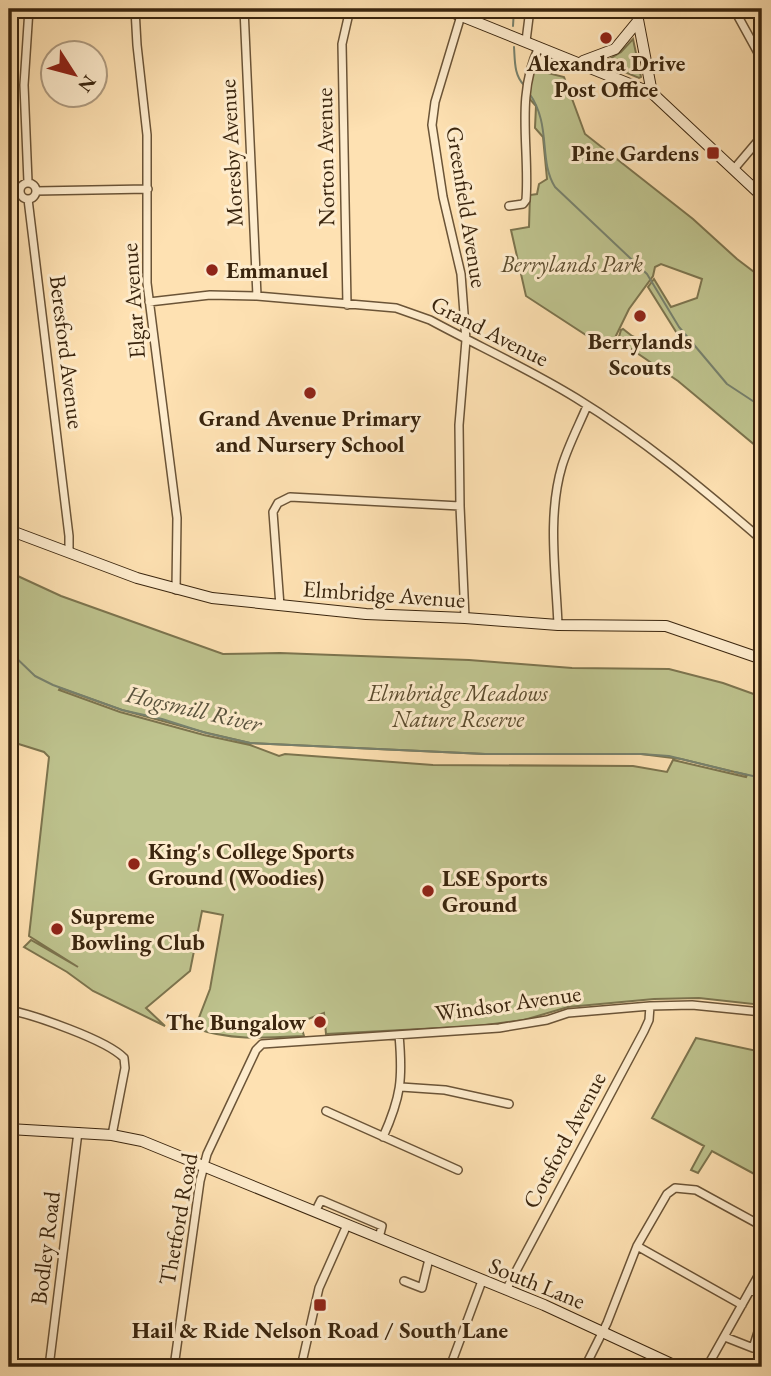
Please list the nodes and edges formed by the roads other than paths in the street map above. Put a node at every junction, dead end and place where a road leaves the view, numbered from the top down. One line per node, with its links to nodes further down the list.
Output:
1 (29, 9): 18 (street)
2 (135, 9): 19 (street, Elgar Avenue)
3 (244, 9): 26 (street, Moresby Avenue)
4 (350, 9): 28 (street, Norton Avenue)
5 (444, 9): 9 (street)
6 (530, 9): 11 (street)
7 (636, 9): 10 (street)
8 (734, 9): 13 (street)
9 (462, 12): 11 (street); 29 (street, Greenfield Avenue)
10 (638, 21): 14 (street); 15 (street)
11 (526, 41): 12 (street)
12 (539, 47): 14 (street); 25 (street)
13 (762, 60)
14 (582, 64): 15 (street)
15 (652, 93): 17 (street)
16 (762, 136): 17 (street)
17 (734, 169): 23 (street)
18 (29, 182): 21 (street); 22 (street)
19 (148, 189): 22 (street); 27 (street, Elgar Avenue)
20 (9, 191): 21 (street)
21 (20, 191): 24 (street)
22 (36, 191): 24 (street)
23 (762, 196)
24 (28, 199): 34 (street, Beresford Avenue)
25 (509, 206)
26 (257, 296): 27 (street, Grand Avenue); 28 (street, Grand Avenue)
27 (149, 302): 35 (street, Elgar Avenue)
28 (347, 304): 29 (street, Grand Avenue)
29 (466, 340): 30 (street, Grand Avenue); 31 (street, Greenfield Avenue)
30 (587, 406): 33 (street, Grand Avenue); 38 (street)
31 (460, 506): 36 (street); 37 (street, Greenfield Avenue)
32 (9, 530): 34 (street, Elmbridge Avenue)
33 (762, 540)
34 (69, 551): 35 (street, Elmbridge Avenue)
35 (176, 590): 36 (street, Elmbridge Avenue)
36 (280, 606): 37 (street, Elmbridge Avenue)
37 (465, 618): 38 (street, Elmbridge Avenue)
38 (558, 625): 39 (street, Elmbridge Avenue)
39 (762, 659)
40 (650, 1006): 42 (street, Windsor Avenue); 43 (street, Windsor Avenue); 63 (street, Cotsford Avenue)
41 (9, 1010): 50 (street)
42 (762, 1012)
43 (399, 1035): 44 (street, Windsor Avenue); 45 (street)
44 (259, 1046): 52 (street, Thetford Road)
45 (401, 1087): 46 (street); 51 (street)
46 (509, 1104)
47 (326, 1111): 51 (street)
48 (9, 1129): 49 (street, South Lane)
49 (78, 1132): 50 (street, South Lane); 70 (street, Bodley Road)
50 (112, 1135): 52 (street, South Lane)
51 (383, 1137): 53 (street)
52 (204, 1165): 54 (street, South Lane); 71 (street, Thetford Road)
53 (458, 1170)
54 (316, 1212): 55 (street, South Lane); 57 (street)
55 (347, 1225): 57 (street, South Lane); 72 (street)
56 (762, 1227): 58 (street)
57 (379, 1238): 59 (street, South Lane)
58 (637, 1246): 66 (street); 68 (street)
59 (429, 1259): 61 (street); 62 (street, South Lane)
60 (762, 1269): 64 (street)
61 (404, 1281)
62 (482, 1281): 63 (street, South Lane); 73 (street)
63 (506, 1290): 68 (street, South Lane)
64 (750, 1290): 65 (street); 66 (street)
65 (762, 1293)
66 (742, 1305): 69 (street)
67 (762, 1331): 69 (street)
68 (603, 1332): 74 (street); 75 (street, South Lane)
69 (725, 1337): 76 (street)
70 (49, 1367)
71 (174, 1367)
72 (301, 1367)
73 (450, 1367)
74 (585, 1367)
75 (678, 1367)
76 (707, 1367)

